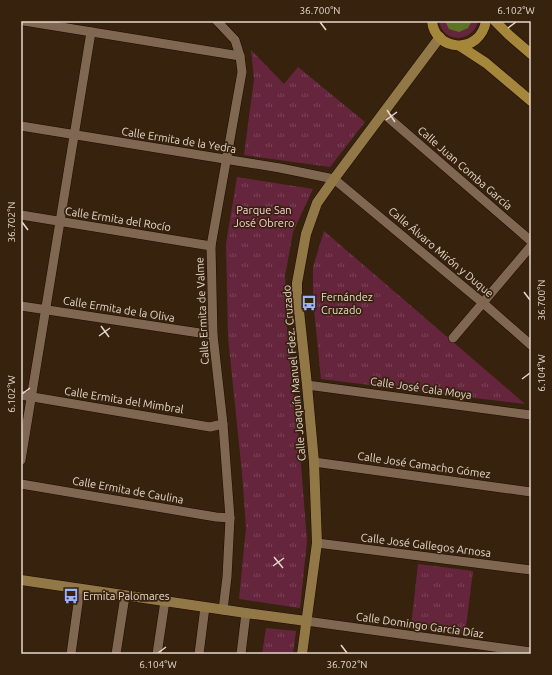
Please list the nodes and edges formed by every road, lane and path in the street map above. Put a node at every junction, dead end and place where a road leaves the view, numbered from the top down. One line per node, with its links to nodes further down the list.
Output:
1 (24, 21): 6 (street)
2 (217, 21): 10 (street, Calle Ermita de Valme)
3 (486, 21): 8 (main road)
4 (495, 21): 9 (main road)
5 (431, 22): 7 (main road)
6 (91, 32): 10 (street); 14 (street)
7 (440, 37): 8 (main road); 12 (street, Calle Joaquín Manuel Fdez. Cruzado)
8 (460, 46): 11 (main road)
9 (530, 53)
10 (240, 56): 15 (street, Calle Ermita de Valme)
11 (531, 101)
12 (383, 113): 16 (street, Calle Joaquín Manuel Fdez. Cruzado); 19 (street, Calle Juan Comba García)
13 (21, 126): 14 (street, Calle Ermita de la Yedra)
14 (74, 135): 15 (street, Calle Ermita de la Yedra); 18 (street)
15 (228, 160): 16 (street, Calle Ermita de la Yedra); 20 (street, Calle Ermita de Valme)
16 (334, 179): 22 (street, Calle Álvaro Mirón y Duque); 28 (street, Calle Joaquín Manuel Fdez. Cruzado)
17 (21, 215): 18 (street, Calle Ermita del Rocío)
18 (60, 221): 20 (street, Calle Ermita del Rocío); 24 (street)
19 (531, 241)
20 (211, 246): 25 (street, Calle Ermita de Valme)
21 (531, 246): 22 (street)
22 (483, 303): 26 (street); 27 (street, Calle Álvaro Mirón y Duque)
23 (21, 306): 24 (street, Calle Ermita de la Oliva)
24 (46, 310): 25 (street, Calle Ermita de la Oliva); 30 (street)
25 (213, 335): 32 (street, Calle Ermita de Valme)
26 (453, 338)
27 (531, 345)
28 (307, 385): 31 (street, Calle José Cala Moya); 34 (street, Calle Joaquín Manuel Fdez. Cruzado)
29 (21, 395): 30 (street, Calle Ermita del Mimbral)
30 (31, 397): 32 (street, Calle Ermita del Mimbral); 33 (street)
31 (531, 415)
32 (223, 424): 37 (street, Calle Ermita de Valme)
33 (21, 460)
34 (314, 462): 36 (street, Calle José Camacho Gómez); 38 (street, Calle Joaquín Manuel Fdez. Cruzado)
35 (21, 484): 37 (street, Calle Ermita de Caulina)
36 (531, 492)
37 (230, 518): 45 (street, Calle Ermita de Valme)
38 (317, 543): 39 (street, Calle José Gallegos Arnosa); 47 (street, Calle Joaquín Manuel Fdez. Cruzado)
39 (531, 570)
40 (21, 580): 41 (street)
41 (80, 589): 42 (street); 49 (street)
42 (125, 596): 43 (street); 50 (street)
43 (165, 601): 44 (street); 51 (street)
44 (205, 607): 45 (street); 52 (street)
45 (223, 610): 46 (street)
46 (246, 613): 47 (street); 53 (street)
47 (306, 621): 48 (street, Calle Domingo García Díaz); 54 (street, Calle Joaquín Manuel Fdez. Cruzado)
48 (531, 652)
49 (71, 654)
50 (116, 654)
51 (157, 654)
52 (199, 654)
53 (241, 654)
54 (302, 654)

